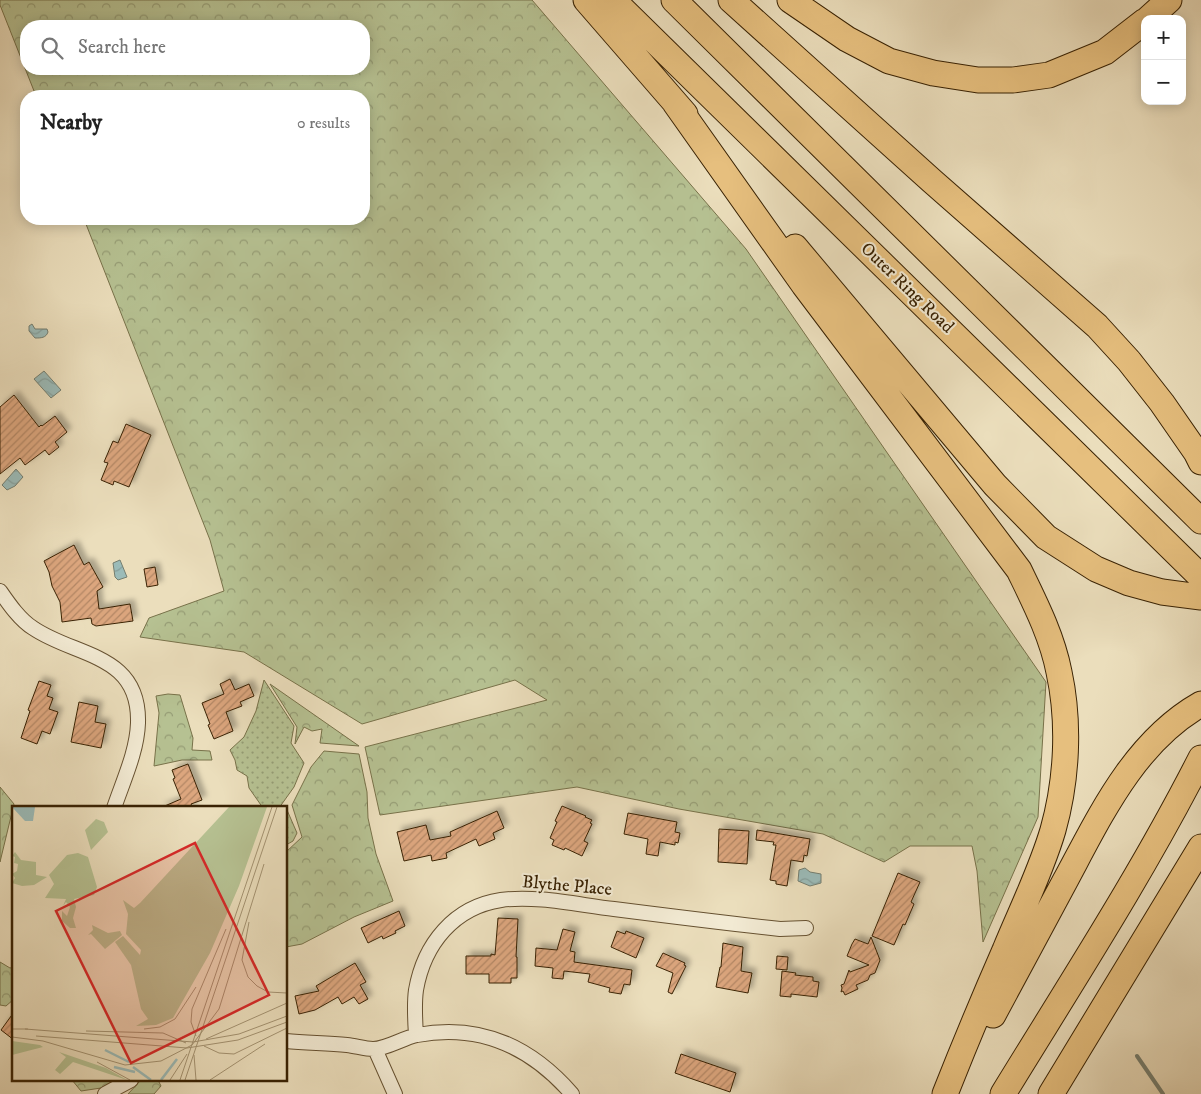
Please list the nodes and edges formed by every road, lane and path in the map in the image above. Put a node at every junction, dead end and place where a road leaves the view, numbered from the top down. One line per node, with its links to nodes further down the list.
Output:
1 (586, 0): 9 (highway)
2 (613, 0): 12 (highway, Outer Ring Road)
3 (674, 0): 11 (highway)
4 (731, 0): 10 (highway)
5 (790, 0): 8 (highway)
6 (1169, 0): 7 (highway)
7 (1152, 15)
8 (1141, 24)
9 (674, 103): 12 (highway); 26 (highway)
10 (1201, 462)
11 (1201, 521)
12 (1200, 582)
13 (0, 591): 16 (street)
14 (1201, 704): 27 (highway)
15 (1201, 758): 28 (highway)
16 (115, 806)
17 (1201, 848): 29 (highway)
18 (806, 928): 19 (street, Blythe Place)
19 (416, 1035): 21 (street); 25 (street)
20 (288, 1042): 21 (street)
21 (375, 1050): 24 (street)
22 (127, 1082): 23 (street)
23 (105, 1094)
24 (395, 1094)
25 (572, 1094)
26 (945, 1094)
27 (950, 1094)
28 (1003, 1094)
29 (1051, 1094)

